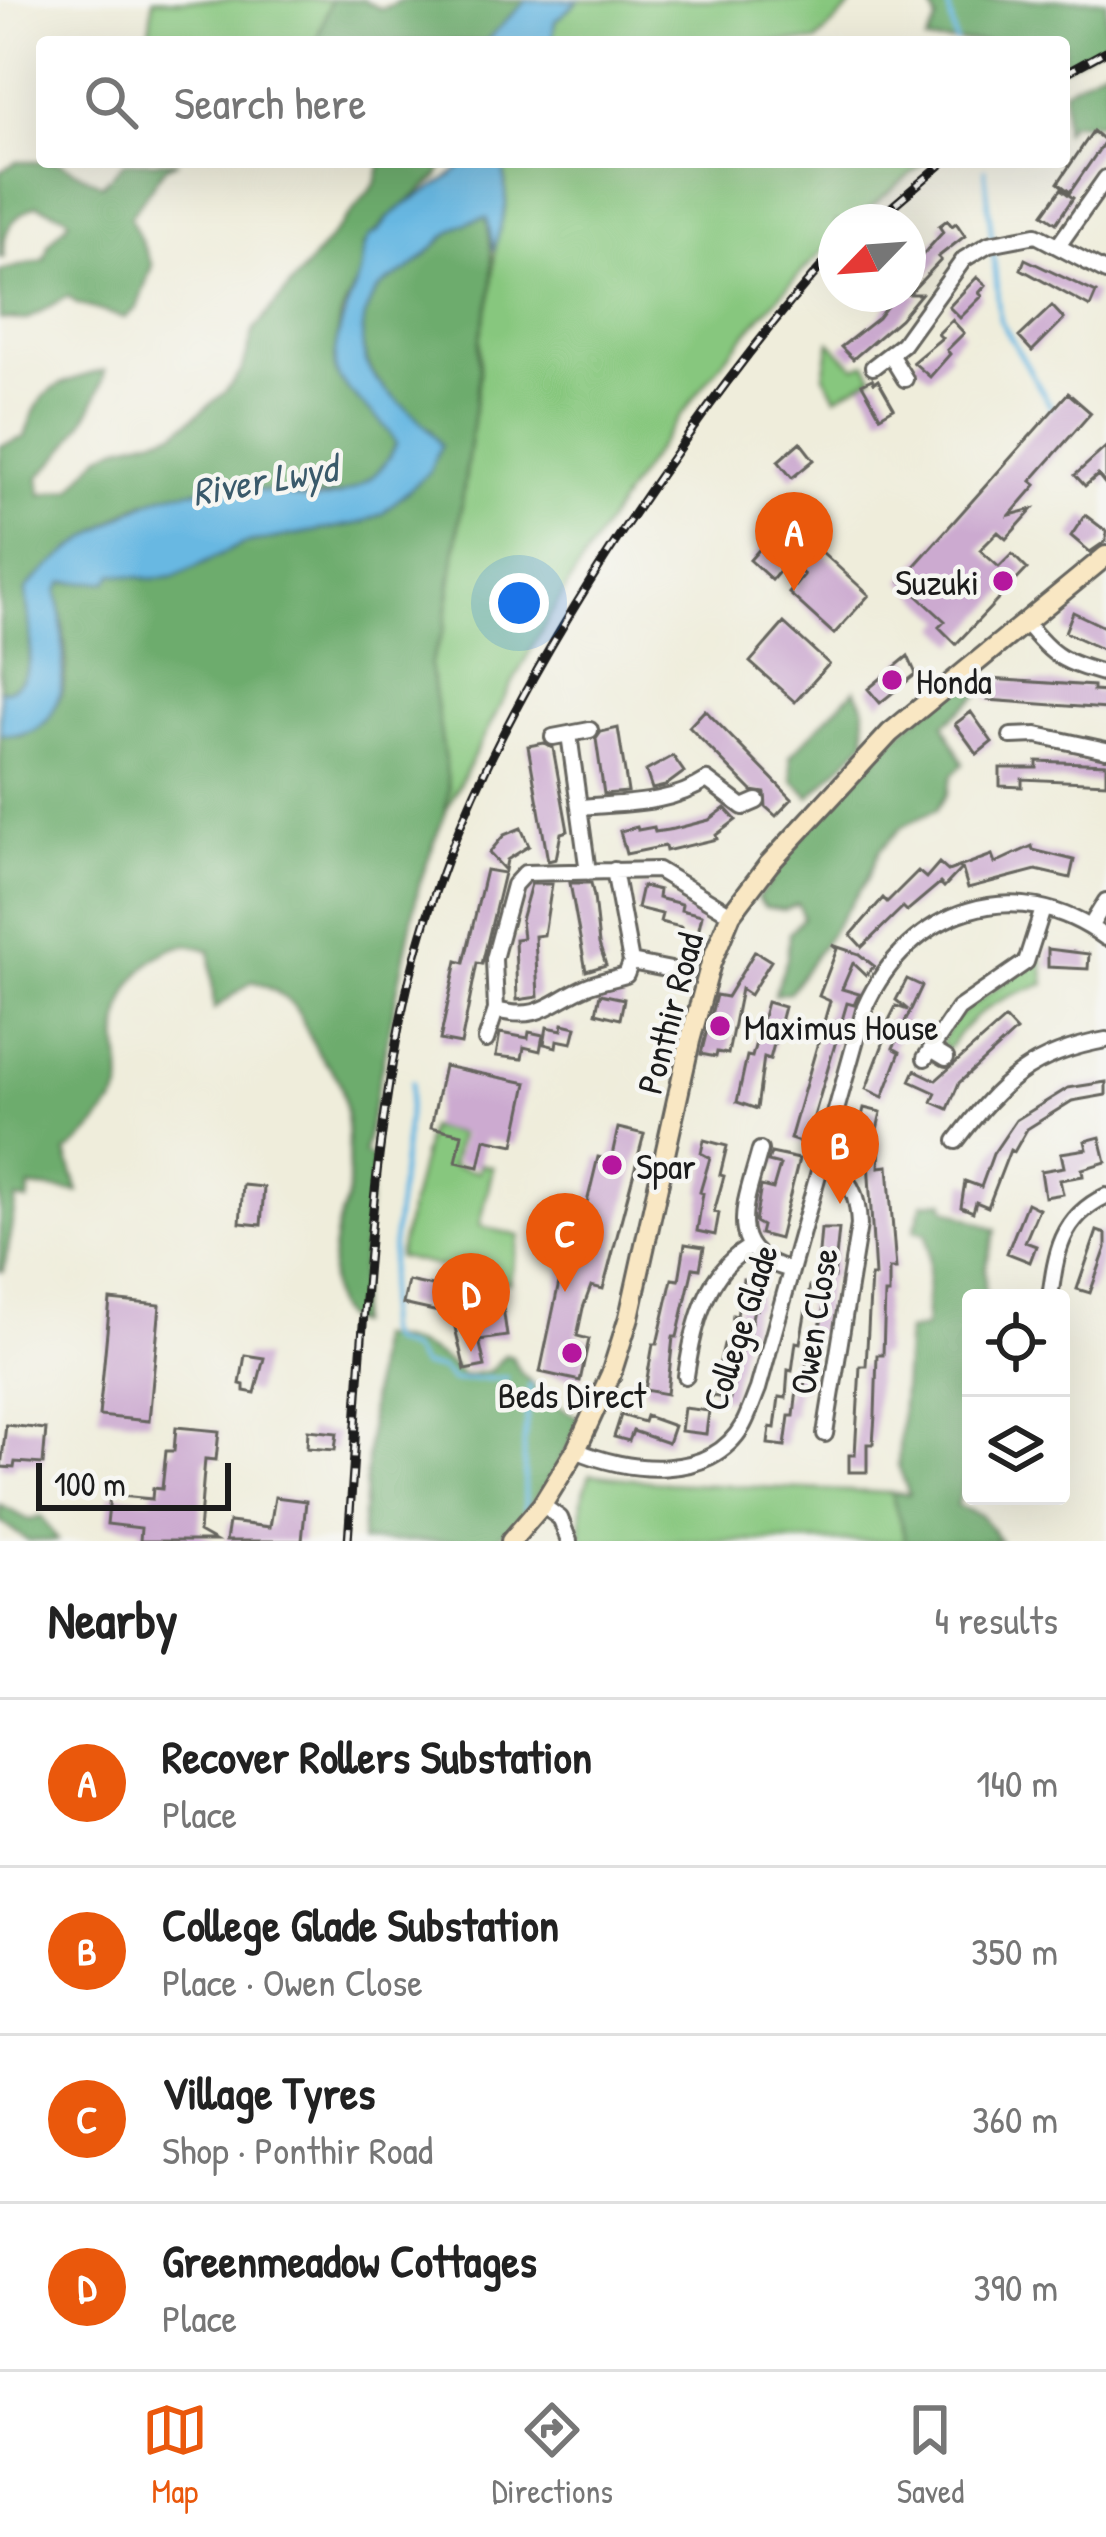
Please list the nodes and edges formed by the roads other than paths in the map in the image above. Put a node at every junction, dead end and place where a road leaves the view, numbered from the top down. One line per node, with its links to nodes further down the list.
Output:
1 (1106, 178): 2 (street)
2 (1058, 246): 3 (street); 4 (street)
3 (1106, 272)
4 (890, 356): 5 (street); 6 (street)
5 (873, 367)
6 (905, 379)
7 (1106, 556): 8 (main road, Ponthir Road)
8 (1026, 623): 9 (street); 19 (main road, Ponthir Road)
9 (1106, 674)
10 (590, 730): 14 (street)
11 (1017, 739): 12 (street)
12 (1106, 750)
13 (758, 801): 14 (street)
14 (580, 807): 16 (street)
15 (614, 870): 16 (street); 19 (street); 22 (street)
16 (588, 872): 24 (street)
17 (1106, 902): 20 (street)
18 (1043, 909): 20 (street, College Glade); 27 (street); 31 (street, College Glade)
19 (731, 914): 39 (main road, Ponthir Road)
20 (1090, 927): 21 (street, College Glade)
21 (1106, 938)
22 (631, 962): 23 (street); 24 (street)
23 (686, 973)
24 (496, 1010): 25 (street)
25 (486, 1040)
26 (1106, 1040): 28 (street)
27 (946, 1058)
28 (956, 1142)
29 (760, 1150): 32 (street)
30 (738, 1162): 32 (street)
31 (820, 1165): 35 (street, College Glade); 38 (street, Owen Close)
32 (756, 1167): 34 (street)
33 (1106, 1196): 36 (street)
34 (750, 1247): 35 (street); 37 (street)
35 (791, 1270): 39 (street, College Glade)
36 (1052, 1289)
37 (686, 1376)
38 (825, 1434)
39 (575, 1450): 40 (main road, Ponthir Road)
40 (542, 1505): 41 (main road, Ponthir Road); 42 (street)
41 (511, 1541)
42 (569, 1541)

